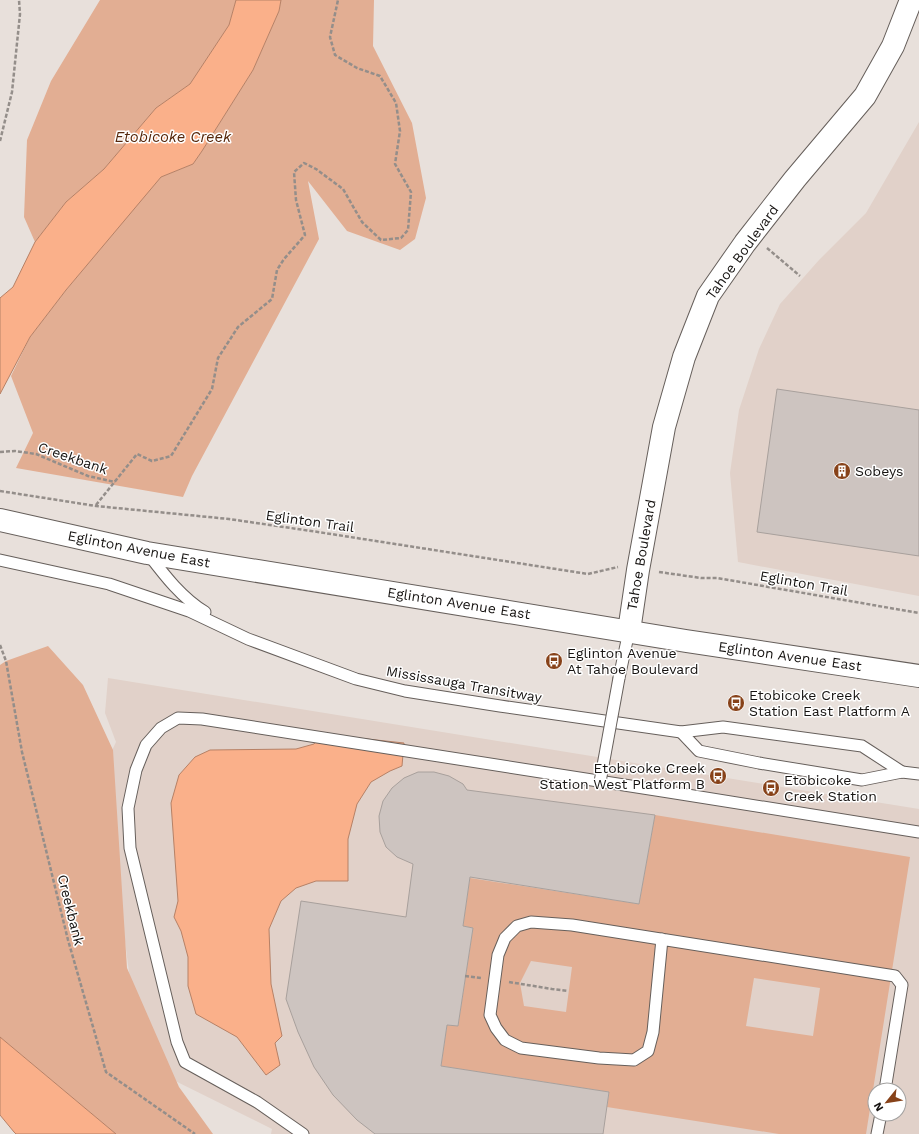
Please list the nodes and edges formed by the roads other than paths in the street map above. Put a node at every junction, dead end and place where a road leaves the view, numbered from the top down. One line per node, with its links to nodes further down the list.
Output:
1 (911, 0): 5 (main road, Tahoe Boulevard)
2 (4, 521): 3 (main road, Eglinton Avenue East)
3 (148, 553): 5 (main road, Eglinton Avenue East); 6 (lane, Mississauga Transitway)
4 (1, 561): 6 (lane, Mississauga Transitway)
5 (629, 631): 7 (main road, Eglinton Avenue East); 11 (lane, bridge)
6 (248, 639): 8 (lane, Mississauga Transitway)
7 (919, 676)
8 (681, 732): 9 (lane, Mississauga Transitway); 9 (lane, Mississauga Transitway)
9 (902, 772): 10 (lane, Mississauga Transitway)
10 (919, 774)
11 (600, 782): 12 (lane); 16 (lane)
12 (919, 832)
13 (662, 939): 13 (lane); 14 (lane)
14 (886, 1082)
15 (879, 1122): 17 (lane)
16 (303, 1134)
17 (877, 1134)

